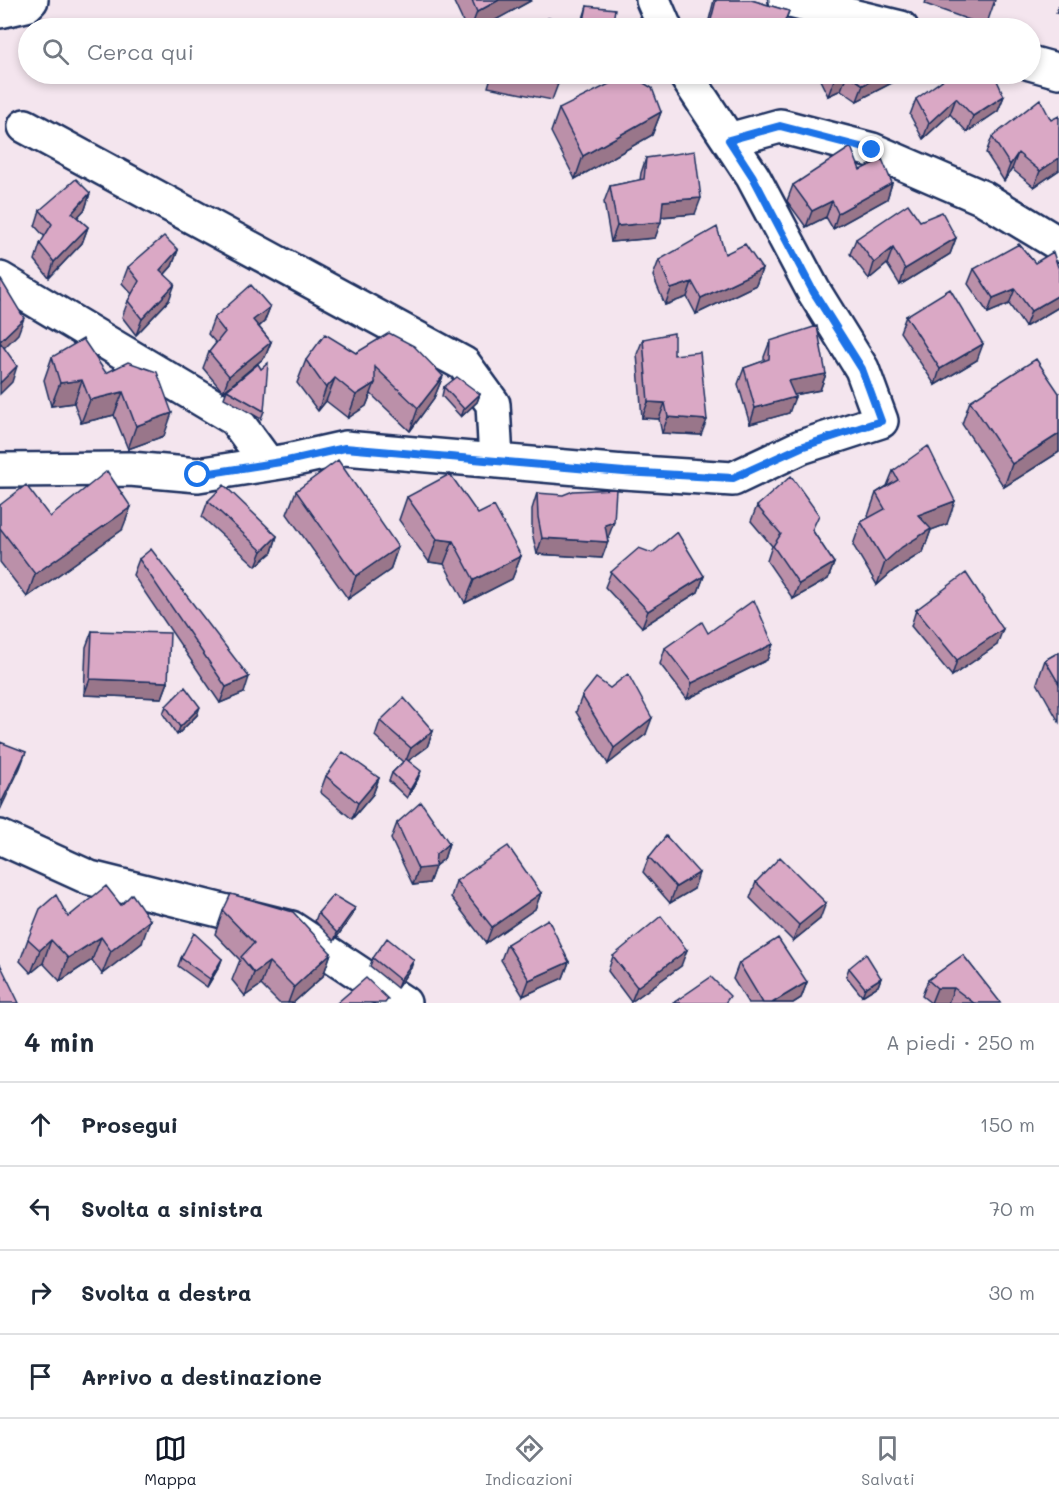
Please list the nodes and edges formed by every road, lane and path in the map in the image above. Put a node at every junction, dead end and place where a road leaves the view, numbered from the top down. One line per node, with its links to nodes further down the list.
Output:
1 (31, 0): 4 (street)
2 (653, 0): 5 (street)
3 (786, 0): 6 (street)
4 (0, 11)
5 (661, 18)
6 (860, 18)
7 (1041, 66): 8 (street)
8 (1059, 71)
9 (692, 84): 11 (street)
10 (25, 126): 14 (street)
11 (729, 140): 12 (street); 14 (street)
12 (1059, 244)
13 (0, 279): 15 (street)
14 (496, 462): 15 (street)
15 (268, 464): 16 (street)
16 (0, 470)
17 (0, 837): 18 (street)
18 (404, 1003)

